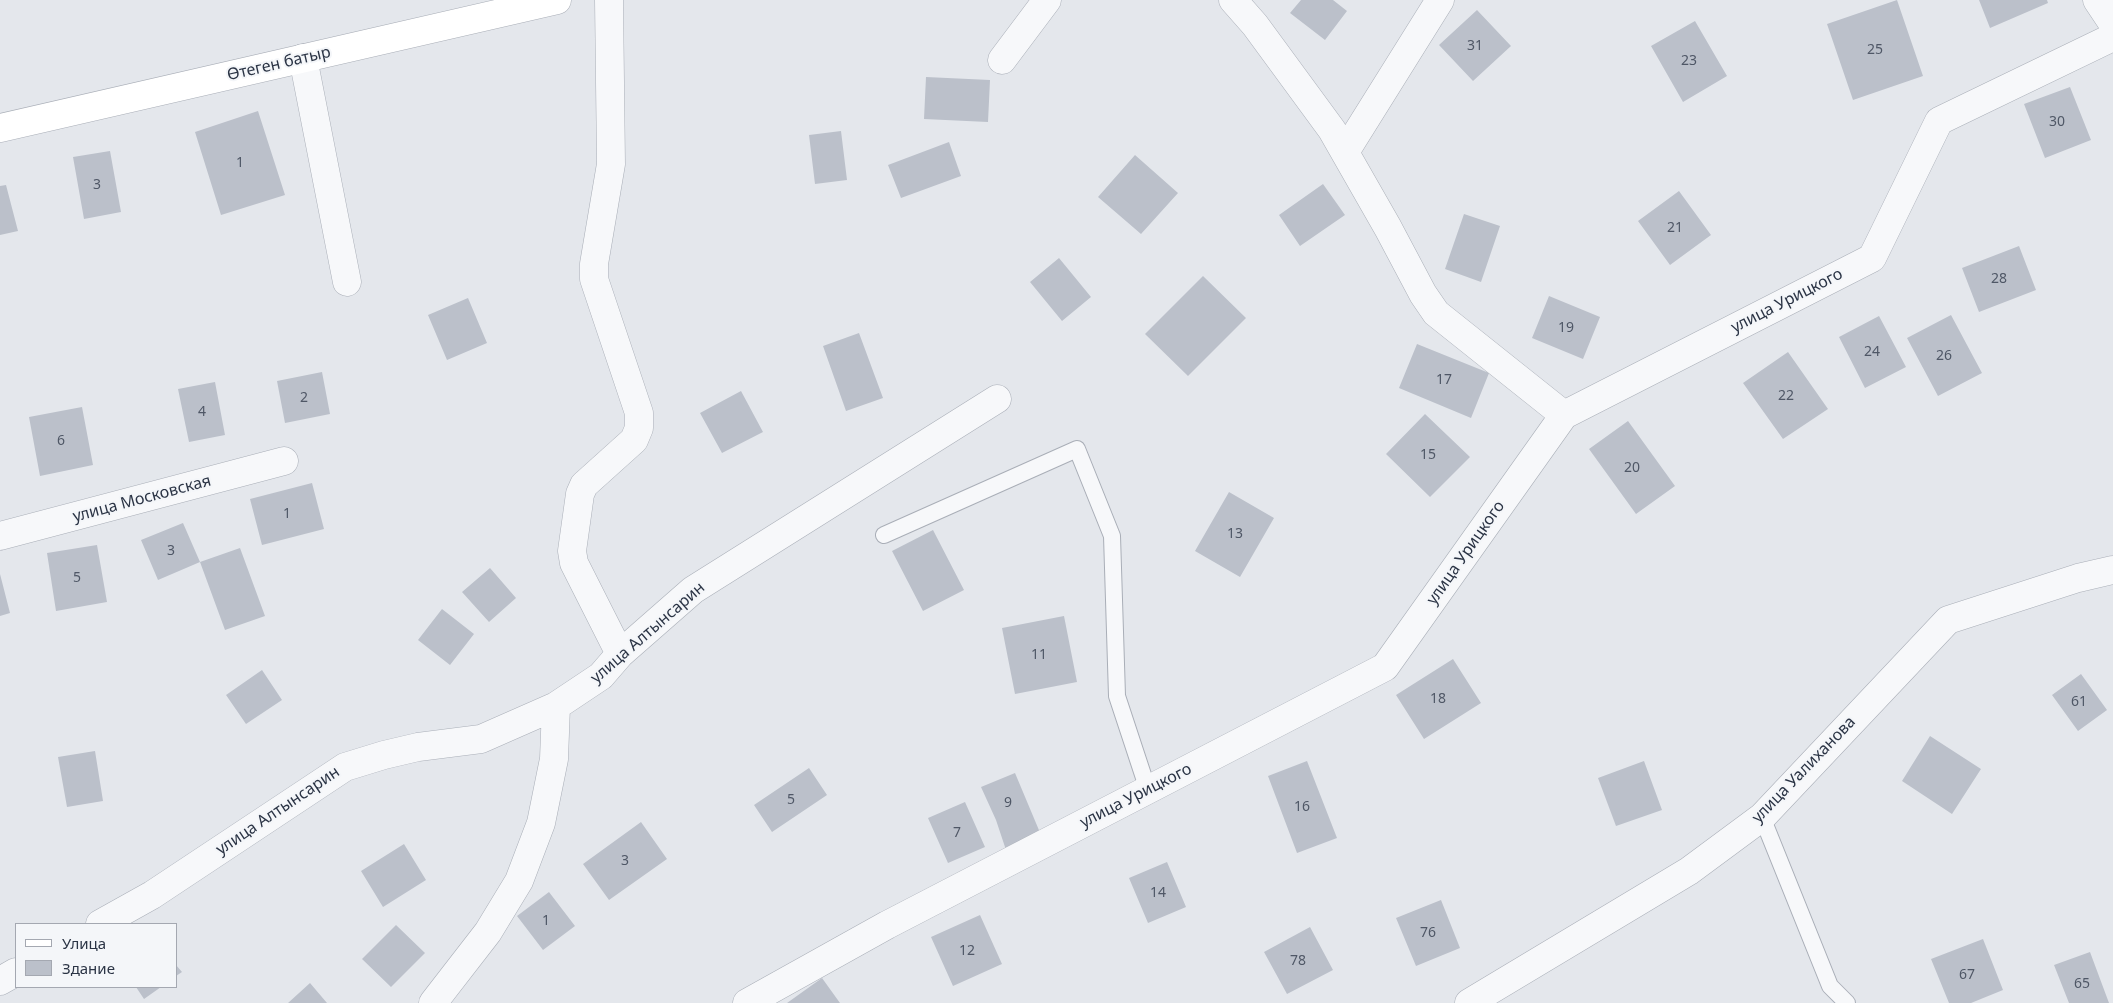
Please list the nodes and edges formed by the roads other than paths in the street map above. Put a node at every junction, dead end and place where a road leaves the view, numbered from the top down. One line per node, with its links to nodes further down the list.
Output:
1 (557, 0): 9 (street, Өтеген батыр)
2 (609, 0): 20 (street)
3 (1047, 0): 10 (street)
4 (1233, 0): 12 (street)
5 (1440, 0): 12 (street)
6 (2097, 0): 7 (street)
7 (2113, 24)
8 (2113, 37): 15 (street, улица Урицкого)
9 (303, 58): 11 (street, Өтеген батыр); 13 (street)
10 (1002, 60)
11 (0, 128)
12 (1345, 152): 15 (street)
13 (347, 282)
14 (997, 399): 20 (street, улица Алтынсарин)
15 (1564, 414): 22 (street, улица Урицкого)
16 (284, 461): 18 (street, улица Московская)
17 (884, 535): 22 (lane)
18 (0, 536)
19 (2113, 570): 23 (street, улица Уалиханова)
20 (620, 654): 21 (street, улица Алтынсарин)
21 (556, 706): 24 (street, улица Алтынсарин); 27 (street)
22 (1148, 790): 28 (street, улица Урицкого)
23 (1762, 816): 29 (street, улица Уалиханова); 30 (lane)
24 (102, 923)
25 (15, 973): 26 (street)
26 (0, 981)
27 (433, 1003)
28 (747, 1003)
29 (1469, 1003)
30 (1847, 1003)

